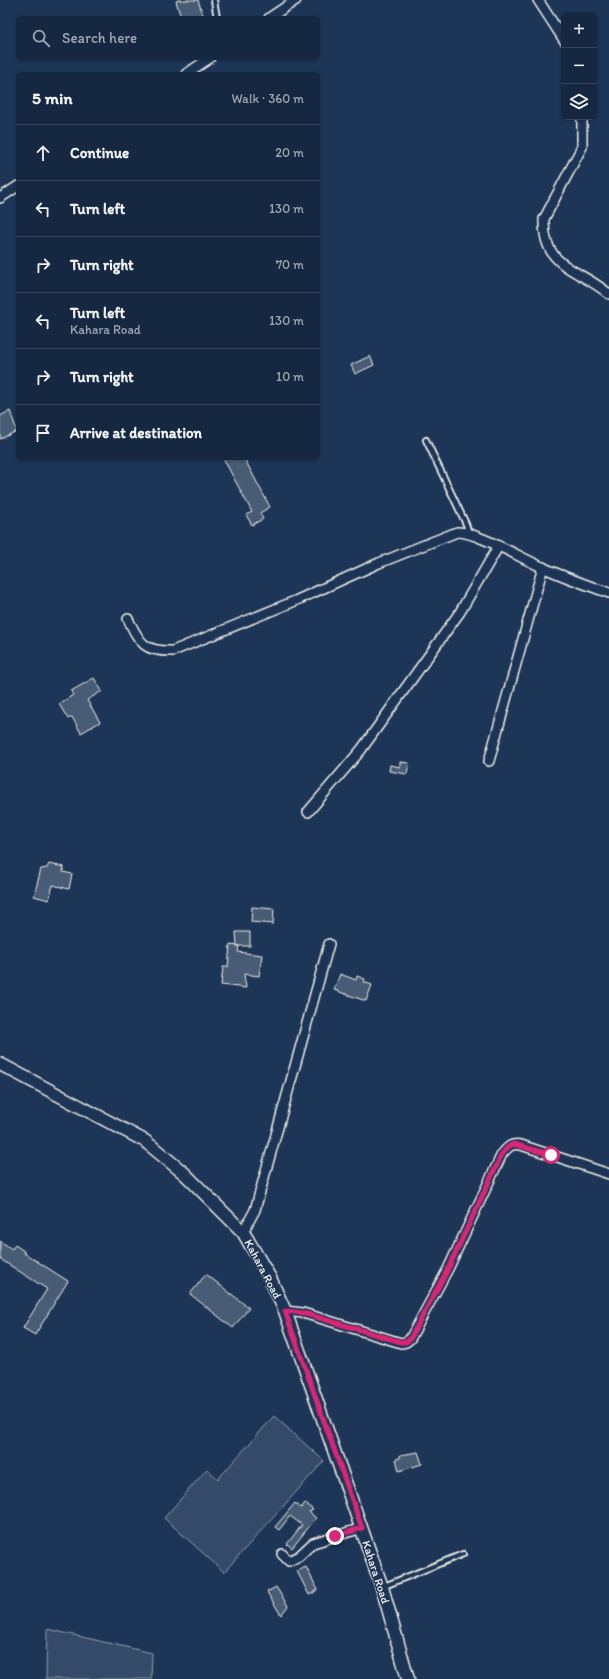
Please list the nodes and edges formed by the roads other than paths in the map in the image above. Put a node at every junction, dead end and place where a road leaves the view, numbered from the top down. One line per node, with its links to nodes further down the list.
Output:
1 (214, 0): 4 (lane)
2 (296, 0): 5 (street)
3 (538, 0): 6 (street)
4 (217, 16)
5 (272, 16)
6 (561, 35)
7 (207, 60): 8 (street)
8 (189, 72)
9 (582, 120): 12 (street)
10 (16, 187): 11 (street)
11 (0, 198)
12 (609, 294)
13 (426, 440): 14 (lane)
14 (469, 534): 15 (street); 18 (street)
15 (498, 547): 16 (street); 20 (street)
16 (543, 568): 17 (street); 19 (street)
17 (609, 593)
18 (128, 619)
19 (489, 762)
20 (308, 812)
21 (329, 944): 24 (street)
22 (0, 1064): 24 (street, Kahara Road)
23 (609, 1174): 25 (street)
24 (243, 1232): 25 (street, Kahara Road)
25 (285, 1311): 26 (street, Kahara Road)
26 (362, 1528): 27 (street); 29 (street, Kahara Road)
27 (282, 1554)
28 (464, 1554): 29 (lane)
29 (382, 1587): 30 (street, Kahara Road)
30 (408, 1679)

